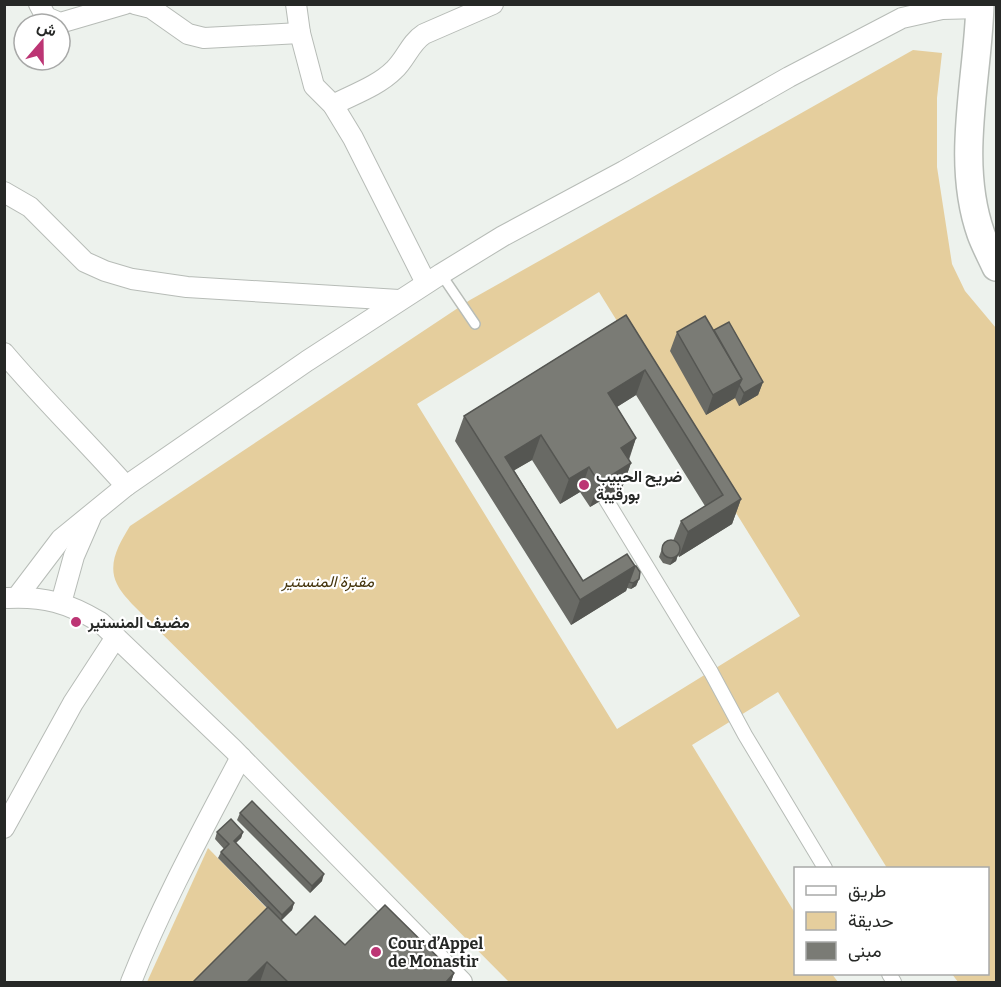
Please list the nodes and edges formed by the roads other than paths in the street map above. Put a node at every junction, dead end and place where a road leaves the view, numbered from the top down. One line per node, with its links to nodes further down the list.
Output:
1 (39, 4): 2 (street)
2 (124, 4)
3 (135, 4): 8 (street)
4 (296, 4): 8 (street)
5 (493, 4): 9 (street)
6 (980, 6): 7 (street); 11 (main road)
7 (899, 11): 12 (street)
8 (300, 33): 9 (street)
9 (333, 105): 12 (street)
10 (4, 192): 13 (street)
11 (996, 267)
12 (433, 278): 13 (street); 14 (lane)
13 (399, 300): 16 (street)
14 (475, 324)
15 (4, 353): 16 (street)
16 (126, 486): 18 (street)
17 (605, 498): 24 (street)
18 (94, 512): 19 (street); 20 (street)
19 (11, 598): 20 (street)
20 (61, 603): 21 (street)
21 (116, 637): 22 (street); 23 (street)
22 (241, 757): 25 (street); 26 (street)
23 (4, 828)
24 (824, 867)
25 (132, 982)
26 (462, 982)

